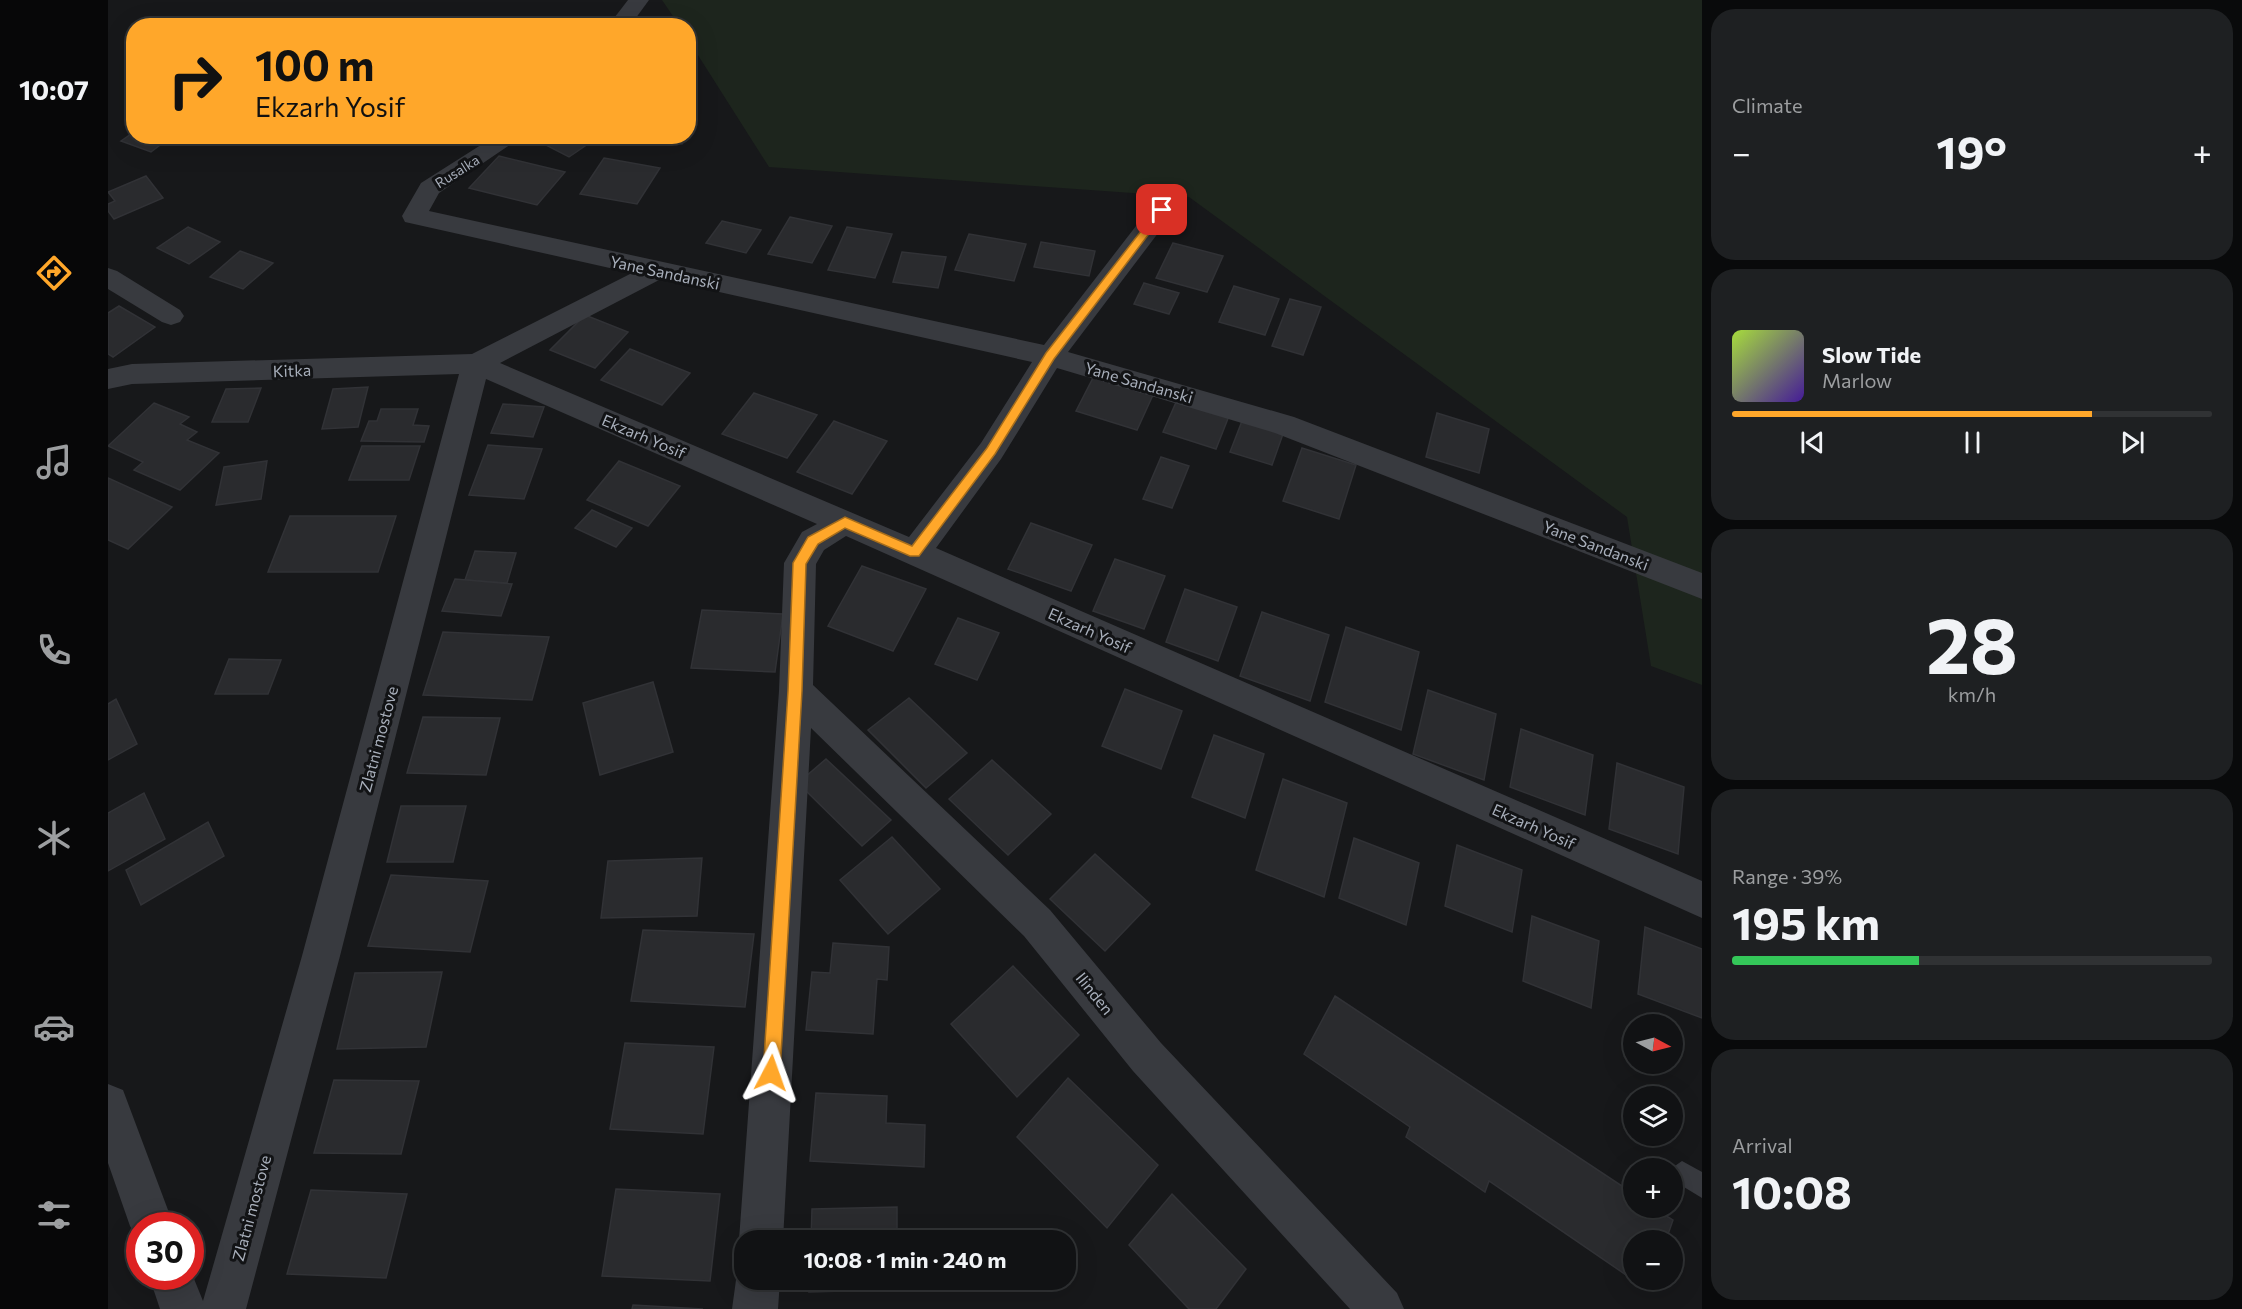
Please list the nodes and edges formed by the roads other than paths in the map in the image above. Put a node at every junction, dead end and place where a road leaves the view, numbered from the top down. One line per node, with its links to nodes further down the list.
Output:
1 (639, 0): 2 (street)
2 (624, 18)
3 (499, 144): 5 (street, Rusalka)
4 (1162, 210): 9 (street)
5 (414, 216): 6 (street, Yane Sandanski)
6 (656, 271): 9 (street, Yane Sandanski); 10 (street)
7 (108, 277): 8 (street)
8 (171, 316)
9 (1050, 356): 14 (street); 15 (street, Yane Sandanski)
10 (476, 364): 11 (street, Kitka); 13 (street, Ekzarh Yosif); 26 (street, Zlatni mostove)
11 (120, 376): 12 (street)
12 (108, 398)
13 (845, 522): 14 (street, Ekzarh Yosif); 16 (street)
14 (915, 553): 17 (street, Ekzarh Yosif)
15 (1702, 586)
16 (795, 691): 22 (street); 28 (street, Ilinden)
17 (1702, 900)
18 (108, 1105): 21 (street)
19 (1683, 1174): 20 (lane)
20 (1702, 1186)
21 (147, 1212)
22 (762, 1230)
23 (176, 1290): 25 (street)
24 (757, 1290): 27 (street)
25 (183, 1309)
26 (223, 1309)
27 (755, 1309)
28 (1381, 1309)

